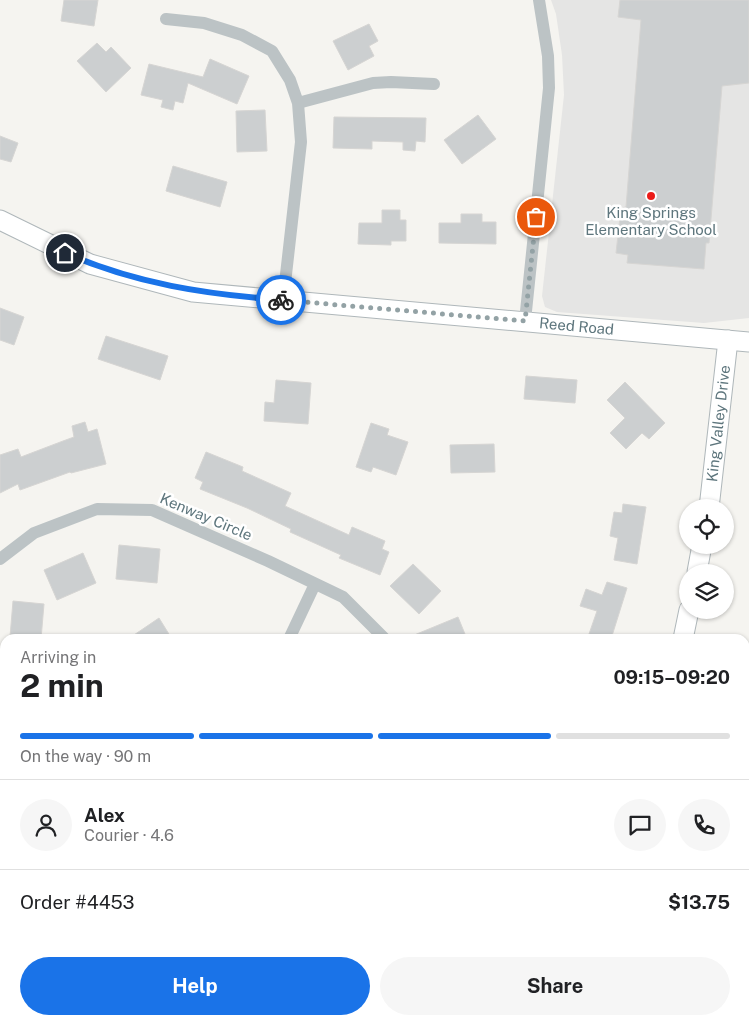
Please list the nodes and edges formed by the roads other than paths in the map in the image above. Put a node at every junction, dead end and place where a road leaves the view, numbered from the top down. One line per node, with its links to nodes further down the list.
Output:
1 (539, 0): 7 (street)
2 (166, 19): 4 (street)
3 (434, 84): 4 (street)
4 (298, 104): 6 (street)
5 (0, 220): 6 (street, Reed Road)
6 (283, 301): 7 (street, Reed Road)
7 (525, 321): 8 (street, Reed Road)
8 (728, 340): 9 (street, Reed Road); 10 (street, King Valley Drive)
9 (749, 342)
10 (710, 499)
11 (0, 559): 12 (street, Kenway Circle)
12 (315, 584): 14 (street); 15 (street, Kenway Circle)
13 (687, 619): 16 (street)
14 (291, 634)
15 (380, 634)
16 (684, 634)

